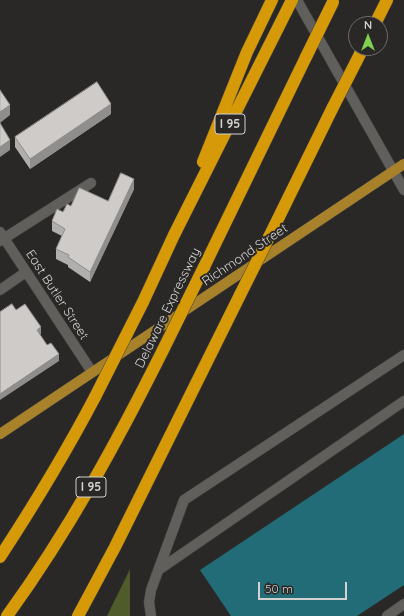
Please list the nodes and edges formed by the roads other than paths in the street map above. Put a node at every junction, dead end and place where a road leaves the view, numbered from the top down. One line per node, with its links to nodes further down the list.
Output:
1 (272, 0): 12 (highway)
2 (292, 0): 12 (highway, Delaware Expressway / I 95)
3 (297, 0): 9 (street)
4 (387, 0): 6 (highway)
5 (334, 1): 23 (highway, Delaware Expressway / I 95, bridge)
6 (379, 16)
7 (359, 56): 24 (highway, bridge)
8 (404, 164): 9 (main road, Richmond Street)
9 (394, 171): 11 (street); 17 (main road, Richmond Street)
10 (91, 183): 13 (street)
11 (404, 190)
12 (174, 235): 20 (highway, Delaware Expressway / I 95, bridge)
13 (1, 237): 14 (street, East Butler Street)
14 (26, 272): 15 (street); 17 (street, East Butler Street)
15 (0, 290)
16 (404, 355): 21 (street)
17 (92, 372): 19 (main road, Richmond Street)
18 (404, 401): 21 (street)
19 (0, 434)
20 (0, 557)
21 (160, 569): 25 (street)
22 (404, 604): 26 (street)
23 (7, 616)
24 (78, 616)
25 (150, 616)
26 (387, 616)

